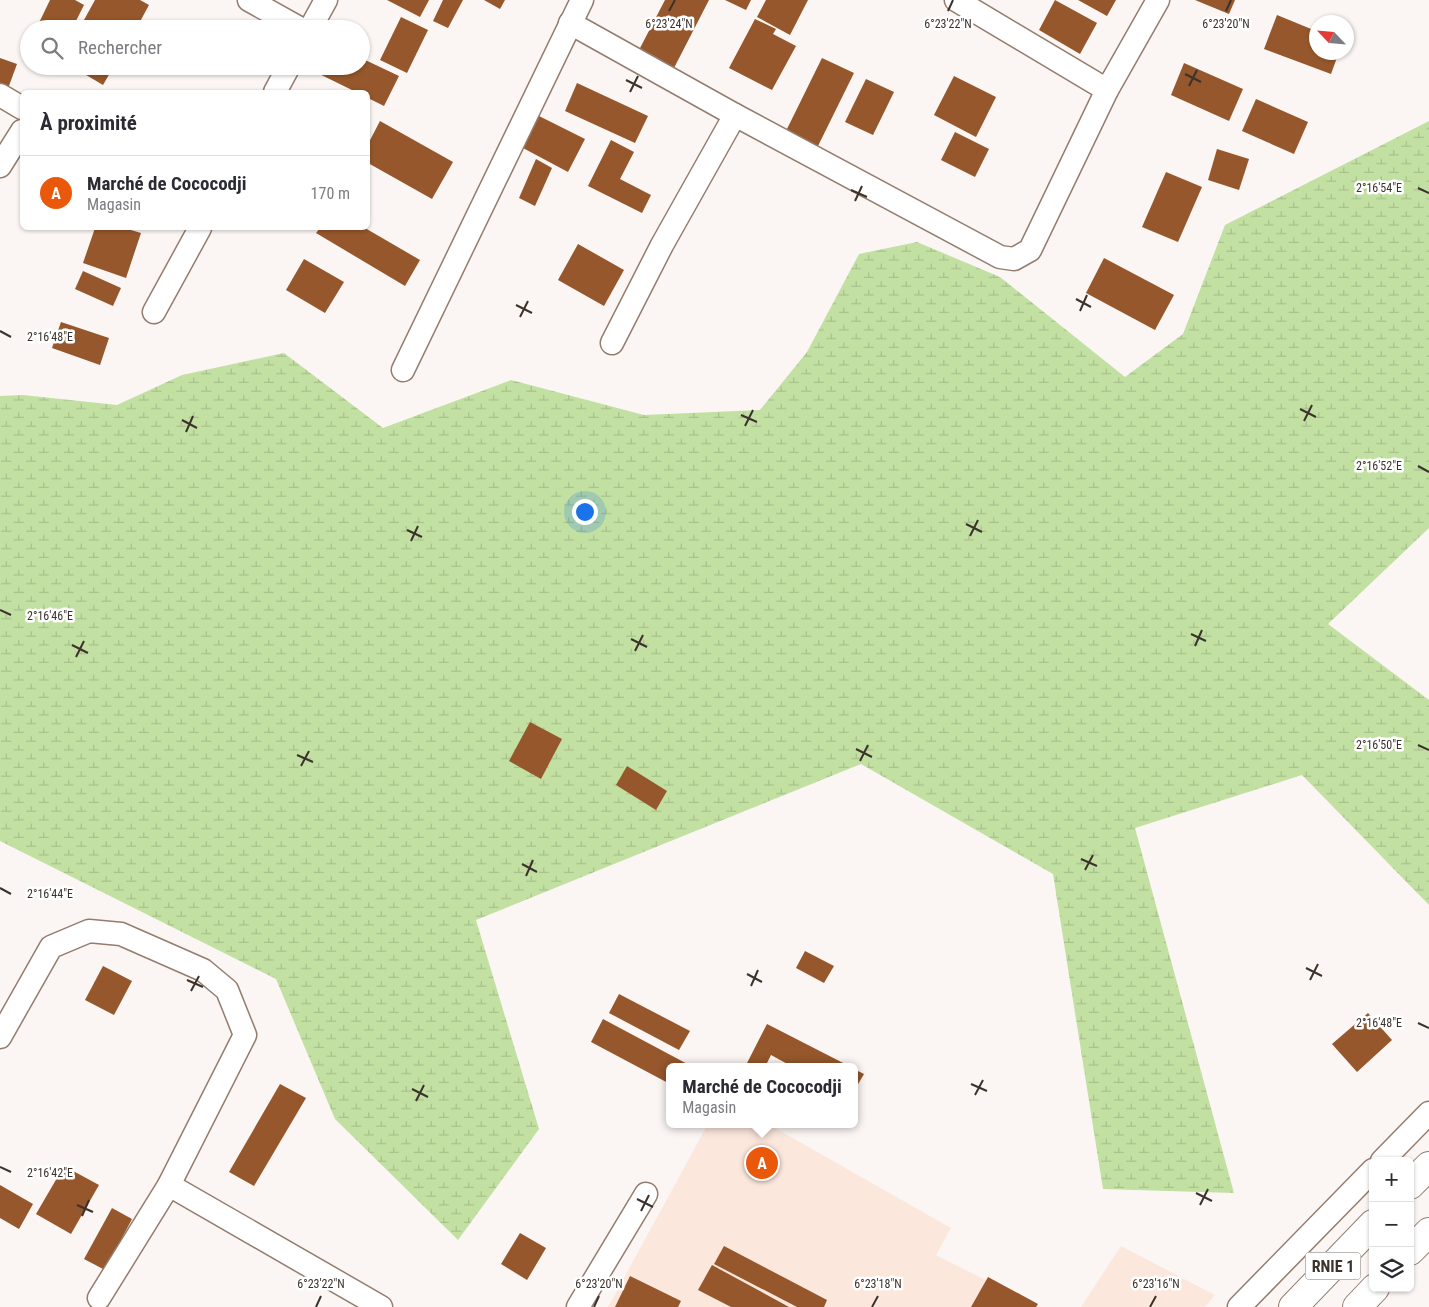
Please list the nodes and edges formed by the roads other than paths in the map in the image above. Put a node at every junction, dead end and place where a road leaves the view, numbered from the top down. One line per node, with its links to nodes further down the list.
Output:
1 (249, 0): 6 (street)
2 (326, 0): 7 (street)
3 (582, 0): 8 (street)
4 (956, 0): 11 (street)
5 (1158, 0): 11 (street)
6 (285, 20)
7 (315, 20)
8 (570, 23): 14 (street); 20 (street)
9 (284, 75): 10 (street)
10 (276, 90)
11 (1107, 90): 14 (street)
12 (0, 95): 13 (street)
13 (20, 107)
14 (735, 115): 19 (street)
15 (20, 134): 16 (street)
16 (0, 166)
17 (199, 230): 18 (street)
18 (154, 312)
19 (612, 343)
20 (403, 370)
21 (0, 1037): 27 (street)
22 (1429, 1113): 23 (street)
23 (1386, 1157)
24 (1429, 1166): 26 (highway)
25 (1369, 1174): 36 (street)
26 (1414, 1182)
27 (169, 1186): 33 (street); 34 (street)
28 (646, 1194): 35 (street)
29 (1369, 1228): 37 (highway, RNIE 1)
30 (1429, 1232): 31 (highway)
31 (1414, 1247)
32 (1371, 1292): 38 (highway, RNIE 1)
33 (99, 1298)
34 (381, 1307)
35 (578, 1307)
36 (1239, 1307)
37 (1293, 1307)
38 (1357, 1307)

